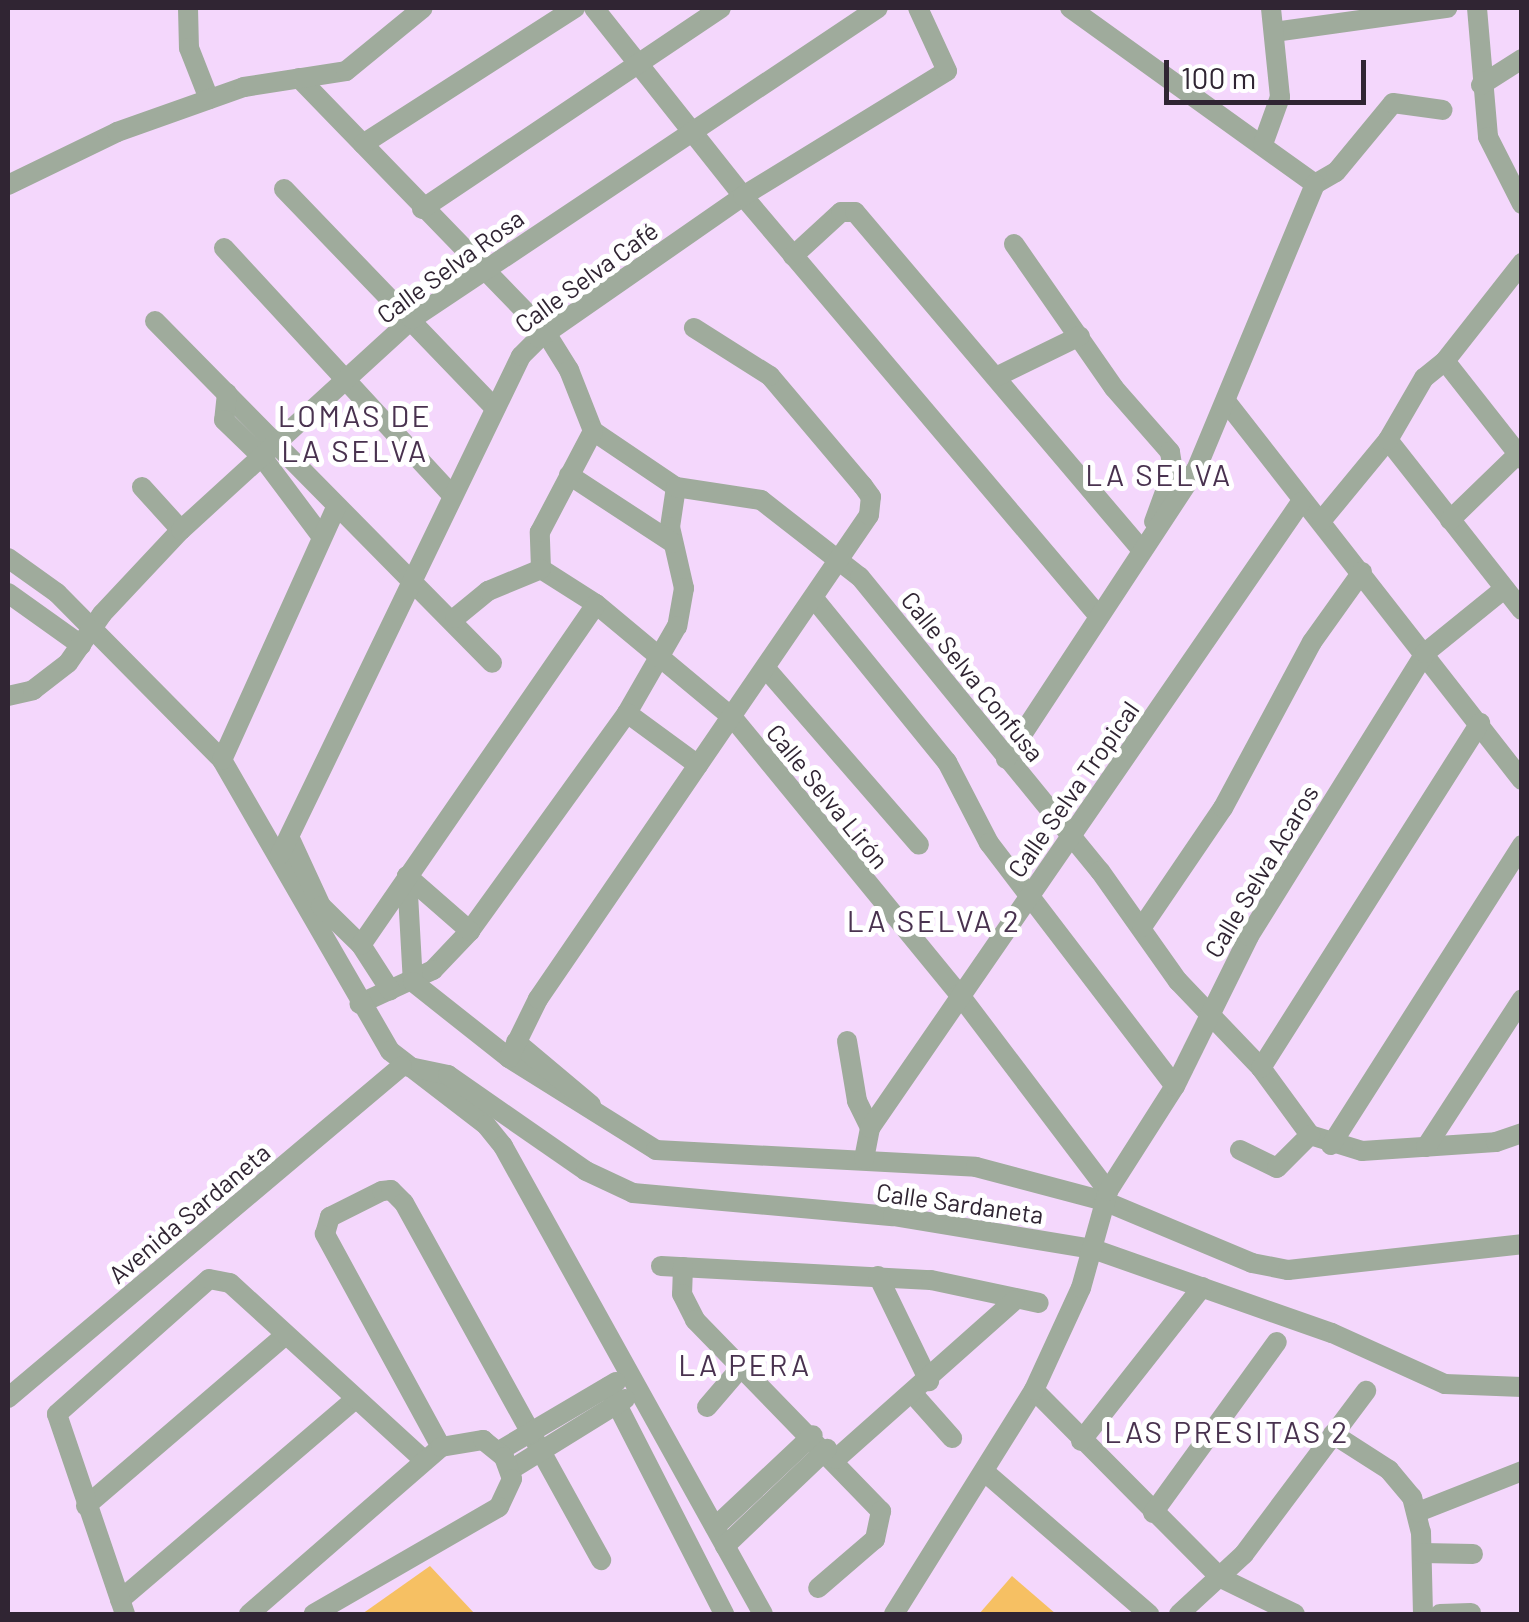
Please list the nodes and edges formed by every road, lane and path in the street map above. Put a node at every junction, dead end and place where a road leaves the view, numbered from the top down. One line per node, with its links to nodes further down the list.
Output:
1 (188, 8): 17 (street)
2 (422, 8): 15 (street)
3 (575, 8): 20 (street)
4 (594, 8): 14 (street)
5 (721, 8): 14 (street)
6 (878, 8): 19 (street, Calle Selva Rosa)
7 (918, 8): 26 (street, Calle Selva Café)
8 (1070, 8): 21 (street)
9 (1271, 8): 12 (street)
10 (1447, 8): 12 (street)
11 (1477, 8): 16 (street)
12 (1274, 32): 21 (street)
13 (1522, 59): 16 (street)
14 (639, 66): 19 (street); 27 (street)
15 (299, 78): 17 (street); 20 (street)
16 (1481, 85): 25 (street)
17 (209, 99): 23 (street)
18 (1443, 110): 22 (street)
19 (691, 132): 26 (street); 32 (street, Calle Selva Rosa)
20 (363, 144): 27 (street)
21 (1263, 144): 22 (street)
22 (1314, 184): 41 (street)
23 (8, 186)
24 (284, 189): 33 (street)
25 (1519, 189)
26 (743, 196): 30 (street); 36 (street, Calle Selva Café)
27 (422, 208): 32 (street)
28 (1014, 244): 37 (street)
29 (224, 248): 40 (street)
30 (793, 256): 39 (street); 71 (street)
31 (1522, 264): 38 (street)
32 (484, 269): 33 (street, Calle Selva Rosa); 36 (street)
33 (412, 319): 40 (street, Calle Selva Rosa); 42 (street)
34 (155, 321): 46 (street)
35 (694, 328): 61 (street)
36 (546, 333): 42 (street, Calle Selva Café); 43 (street)
37 (1080, 336): 39 (street); 55 (street)
38 (1445, 361): 44 (street); 45 (street)
39 (998, 376): 59 (street)
40 (348, 379): 46 (street, Calle Selva Rosa); 50 (street)
41 (1228, 404): 51 (street); 55 (street)
42 (494, 406): 50 (street, Calle Selva Café)
43 (594, 431): 47 (street); 49 (street)
44 (1388, 440): 53 (street); 54 (street)
45 (1517, 444): 54 (street)
46 (269, 450): 52 (street); 56 (street, Calle Selva Rosa); 57 (street)
47 (569, 475): 58 (street); 62 (street)
48 (142, 487): 56 (street)
49 (676, 487): 58 (street); 61 (street, Calle Selva Confusa)
50 (450, 494): 64 (street, Calle Selva Café)
51 (1301, 502): 53 (street); 87 (street, Calle Selva Tropical)
52 (336, 508): 57 (street); 64 (street)
53 (1322, 520): 63 (street)
54 (1450, 520): 65 (street)
55 (1152, 528): 59 (street)
56 (181, 530): 74 (street, Calle Selva Rosa)
57 (321, 536): 84 (street)
58 (673, 543): 76 (street)
59 (1139, 547): 71 (street)
60 (8, 558): 74 (street)
61 (842, 560): 67 (street); 83 (street, Calle Selva Confusa)
62 (541, 569): 68 (street, Calle Selva Lirón); 72 (street)
63 (1362, 572): 75 (street); 93 (street)
64 (410, 582): 72 (street); 90 (street, Calle Selva Café)
65 (1504, 589): 70 (street); 75 (street, Calle Selva Acaros)
66 (8, 593): 69 (street)
67 (816, 601): 78 (street); 92 (street)
68 (596, 604): 76 (street, Calle Selva Lirón); 91 (street)
69 (26, 608): 73 (street); 74 (street)
70 (1522, 610)
71 (1097, 614): 83 (street)
72 (455, 618): 77 (street)
73 (8, 624)
74 (86, 638): 79 (street, Calle Selva Rosa); 84 (street)
75 (1425, 653): 82 (street); 101 (street, Calle Selva Acaros)
76 (662, 656): 80 (street); 81 (street, Calle Selva Lirón)
77 (492, 663)
78 (768, 671): 81 (street); 88 (street)
79 (8, 696)
80 (627, 713): 85 (street); 94 (street)
81 (733, 718): 85 (street); 98 (street, Calle Selva Lirón)
82 (1480, 724): 86 (street); 105 (street)
83 (1006, 759): 87 (street, Calle Selva Confusa)
84 (222, 760): 90 (street)
85 (698, 765): 103 (street)
86 (1522, 780)
87 (1072, 834): 92 (street, Calle Selva Tropical); 93 (street, Calle Selva Confusa)
88 (919, 845)
89 (1522, 845): 110 (street)
90 (286, 848): 95 (street); 100 (street)
91 (407, 876): 94 (street); 95 (street); 96 (street)
92 (1029, 894): 98 (street, Calle Selva Tropical); 106 (street)
93 (1142, 927): 101 (street, Calle Selva Confusa)
94 (470, 930): 96 (street)
95 (360, 945): 97 (street)
96 (413, 982): 97 (street); 103 (street)
97 (390, 990): 100 (street)
98 (960, 994): 107 (street, Calle Selva Tropical); 114 (street, Calle Selva Lirón)
99 (1522, 999): 111 (street)
100 (360, 1004): 104 (street)
101 (1210, 1015): 105 (street, Calle Selva Confusa); 106 (street, Calle Selva Acaros)
102 (847, 1041): 107 (street)
103 (512, 1050): 113 (street)
104 (396, 1059): 115 (street, Calle Sardaneta); 124 (street); 130 (street, Avenida Sardaneta)
105 (1260, 1068): 108 (street, Calle Selva Confusa)
106 (1175, 1086): 114 (street, Calle Selva Acaros)
107 (870, 1128): 113 (street, Calle Selva Tropical)
108 (1310, 1135): 110 (street, Calle Selva Confusa); 112 (street)
109 (1520, 1140): 111 (street, Calle Selva Confusa)
110 (1331, 1145): 111 (street, Calle Selva Confusa)
111 (1426, 1147)
112 (1240, 1150)
113 (864, 1159): 114 (street)
114 (1105, 1201): 115 (street); 116 (street)
115 (1096, 1241): 118 (street, Calle Sardaneta); 127 (street)
116 (1522, 1244)
117 (878, 1276): 119 (street); 123 (street); 125 (street)
118 (1202, 1288): 126 (street, Calle Sardaneta); 136 (street)
119 (1015, 1300): 120 (street); 125 (street)
120 (1039, 1303)
121 (284, 1336): 131 (street); 144 (street); 144 (street)
122 (1277, 1342): 146 (street)
123 (743, 1365): 132 (street); 137 (street)
124 (636, 1382): 129 (street); 147 (street)
125 (921, 1387): 135 (street); 137 (street)
126 (1522, 1388)
127 (1034, 1390): 136 (street); 143 (street)
128 (1366, 1391): 134 (street)
129 (612, 1395): 133 (street); 138 (street); 154 (street)
130 (8, 1398)
131 (353, 1401): 140 (street); 153 (street)
132 (707, 1407)
133 (530, 1429): 138 (street); 139 (street); 140 (street)
134 (1333, 1434): 145 (street); 151 (street)
135 (952, 1438)
136 (1082, 1441): 146 (street)
137 (825, 1448): 147 (street); 152 (street)
138 (542, 1450): 141 (street); 150 (street)
139 (499, 1451): 140 (street); 141 (street)
140 (433, 1454): 156 (street)
141 (512, 1469): 157 (street)
142 (1522, 1471): 145 (street)
143 (986, 1473): 160 (street); 161 (street)
144 (86, 1506): 153 (street)
145 (1418, 1512): 148 (street)
146 (1152, 1513): 151 (street)
147 (720, 1537): 159 (street)
148 (1422, 1554): 149 (street); 164 (street)
149 (1472, 1554)
150 (601, 1560)
151 (1221, 1578): 162 (street); 163 (street)
152 (818, 1588)
153 (122, 1607)
154 (719, 1607): 158 (street)
155 (1471, 1613): 165 (street)
156 (249, 1614)
157 (314, 1614)
158 (698, 1614)
159 (763, 1614)
160 (894, 1614)
161 (1149, 1614)
162 (1179, 1614)
163 (1296, 1614)
164 (1423, 1614)
165 (1440, 1614)

